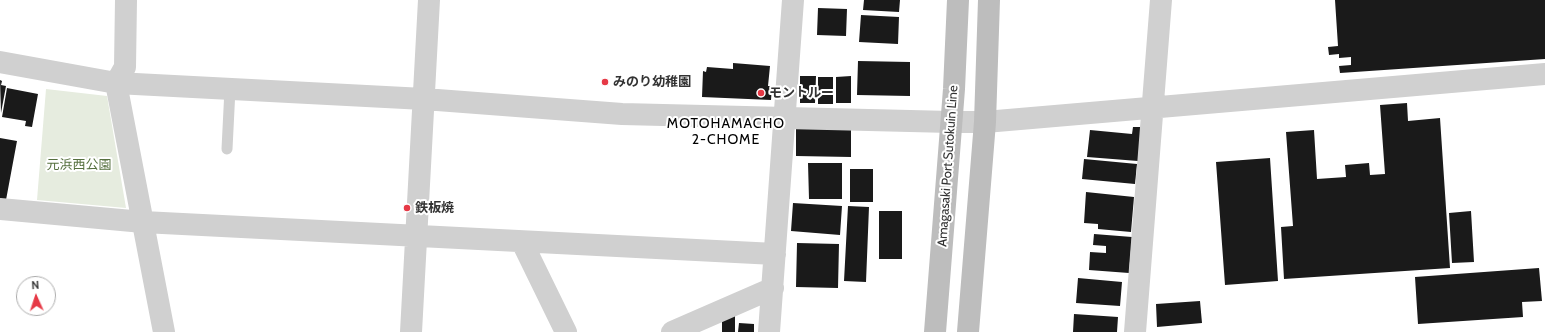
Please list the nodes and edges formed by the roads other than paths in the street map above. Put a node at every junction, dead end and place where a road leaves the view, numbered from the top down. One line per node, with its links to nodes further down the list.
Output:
1 (126, 0): 9 (street)
2 (429, 0): 11 (street)
3 (794, 0): 13 (street)
4 (958, 0): 14 (main road, Amagasaki Port Sutokuin Line)
5 (989, 0): 15 (main road)
6 (1161, 0): 12 (street)
7 (0, 62): 9 (street)
8 (1545, 74): 12 (street)
9 (116, 83): 10 (street); 18 (street)
10 (230, 89): 11 (street); 16 (lane)
11 (424, 99): 13 (street); 19 (street)
12 (1152, 107): 15 (street); 30 (street)
13 (785, 118): 14 (street); 21 (street)
14 (951, 122): 15 (street); 28 (main road, Amagasaki Port Sutokuin Line)
15 (985, 122): 29 (main road)
16 (227, 149)
17 (0, 209): 18 (street)
18 (143, 222): 19 (street); 23 (street)
19 (416, 237): 20 (street); 24 (street)
20 (522, 242): 21 (street); 25 (street)
21 (775, 254): 22 (street)
22 (772, 288): 26 (street); 27 (street)
23 (164, 332)
24 (411, 332)
25 (566, 332)
26 (672, 332)
27 (769, 332)
28 (935, 332)
29 (968, 332)
30 (1135, 332)

